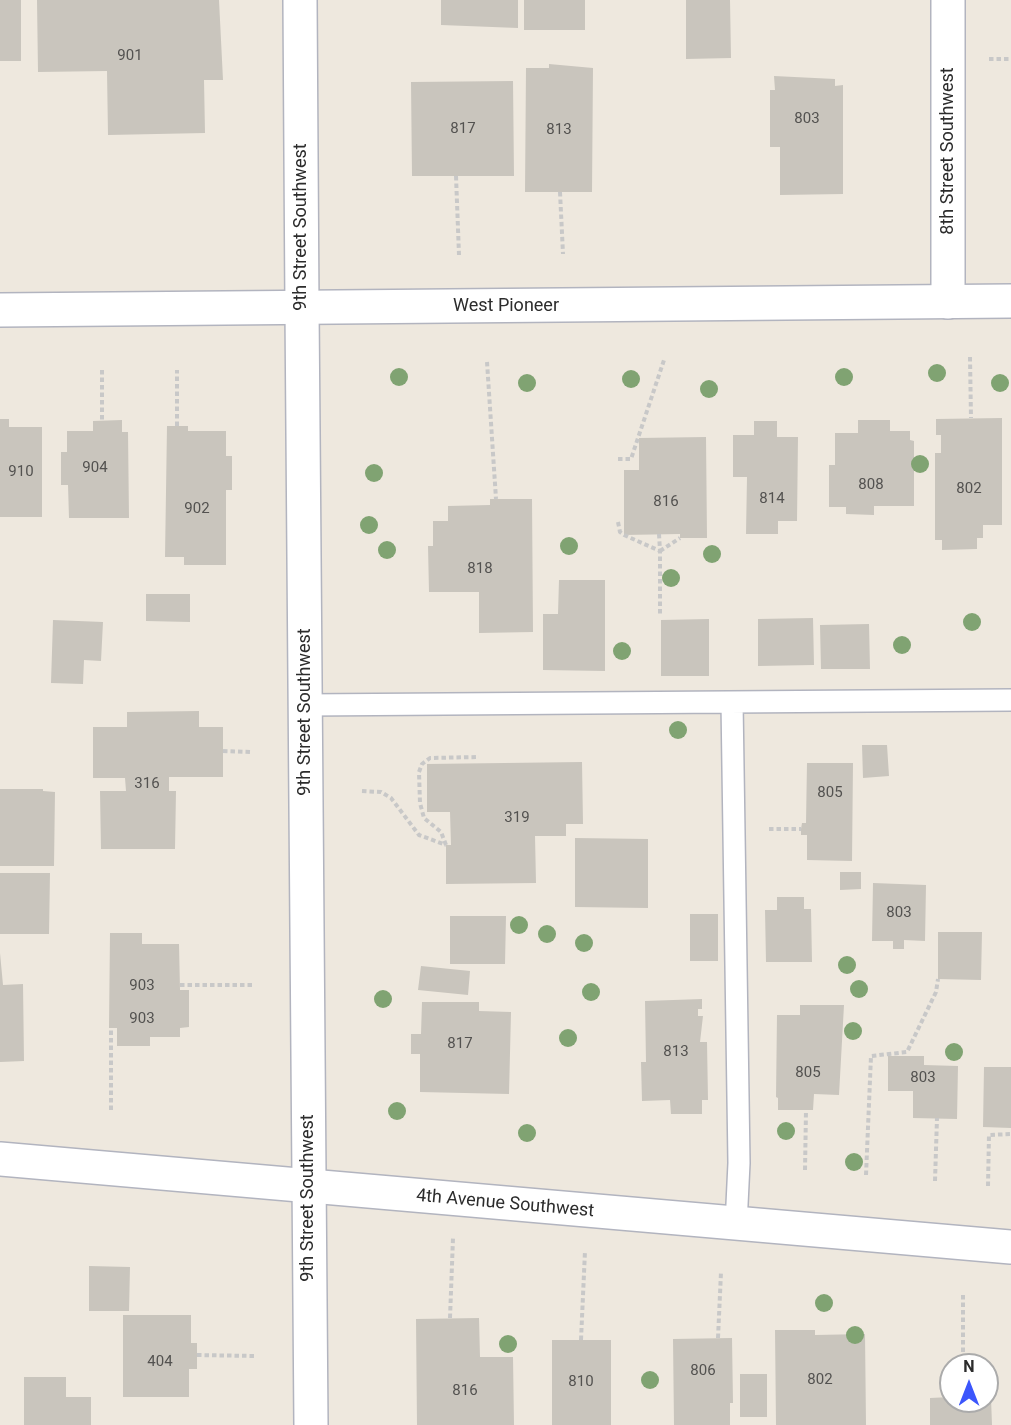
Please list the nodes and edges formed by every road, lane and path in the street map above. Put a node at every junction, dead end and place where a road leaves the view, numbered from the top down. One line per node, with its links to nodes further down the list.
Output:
1 (300, 0): 11 (street, 9th Street Southwest)
2 (948, 0): 10 (street, 8th Street Southwest)
3 (980, 59): 4 (path)
4 (1011, 59)
5 (456, 176): 8 (path)
6 (560, 192): 7 (path)
7 (562, 254)
8 (459, 255)
9 (1011, 301): 10 (street, West Pioneer)
10 (948, 302): 11 (street, West Pioneer)
11 (302, 308): 12 (street, West Pioneer); 30 (street, 9th Street Southwest)
12 (0, 310)
13 (970, 357): 18 (path)
14 (664, 360): 21 (path)
15 (487, 362): 22 (path)
16 (102, 370): 19 (path)
17 (177, 370): 20 (path)
18 (971, 418)
19 (102, 421)
20 (177, 426)
21 (618, 459)
22 (496, 499)
23 (618, 522): 26 (path)
24 (659, 534): 26 (path)
25 (680, 538): 26 (path)
26 (660, 551): 27 (path)
27 (660, 614)
28 (1011, 700): 29 (lane)
29 (732, 702): 30 (lane); 51 (lane)
30 (305, 705): 49 (street, 9th Street Southwest)
31 (223, 751): 32 (path)
32 (250, 752)
33 (479, 757): 34 (path)
34 (362, 791)
35 (768, 829): 36 (path)
36 (801, 829)
37 (938, 979): 47 (path)
38 (180, 986): 39 (path)
39 (252, 986)
40 (111, 1028): 41 (path)
41 (111, 1110)
42 (806, 1110): 46 (path)
43 (937, 1118): 48 (path)
44 (1011, 1134): 50 (path)
45 (0, 1159): 49 (street, 4th Avenue Southwest)
46 (805, 1170)
47 (866, 1175)
48 (935, 1181)
49 (308, 1186): 51 (street, 4th Avenue Southwest); 63 (street, 9th Street Southwest)
50 (988, 1186)
51 (736, 1225): 54 (street, 4th Avenue Southwest)
52 (453, 1235): 57 (path)
53 (585, 1243): 59 (path)
54 (1011, 1247)
55 (721, 1272): 58 (path)
56 (963, 1294): 60 (path)
57 (450, 1318)
58 (718, 1338)
59 (581, 1340)
60 (963, 1353)
61 (197, 1355): 62 (path)
62 (254, 1356)
63 (310, 1425)

